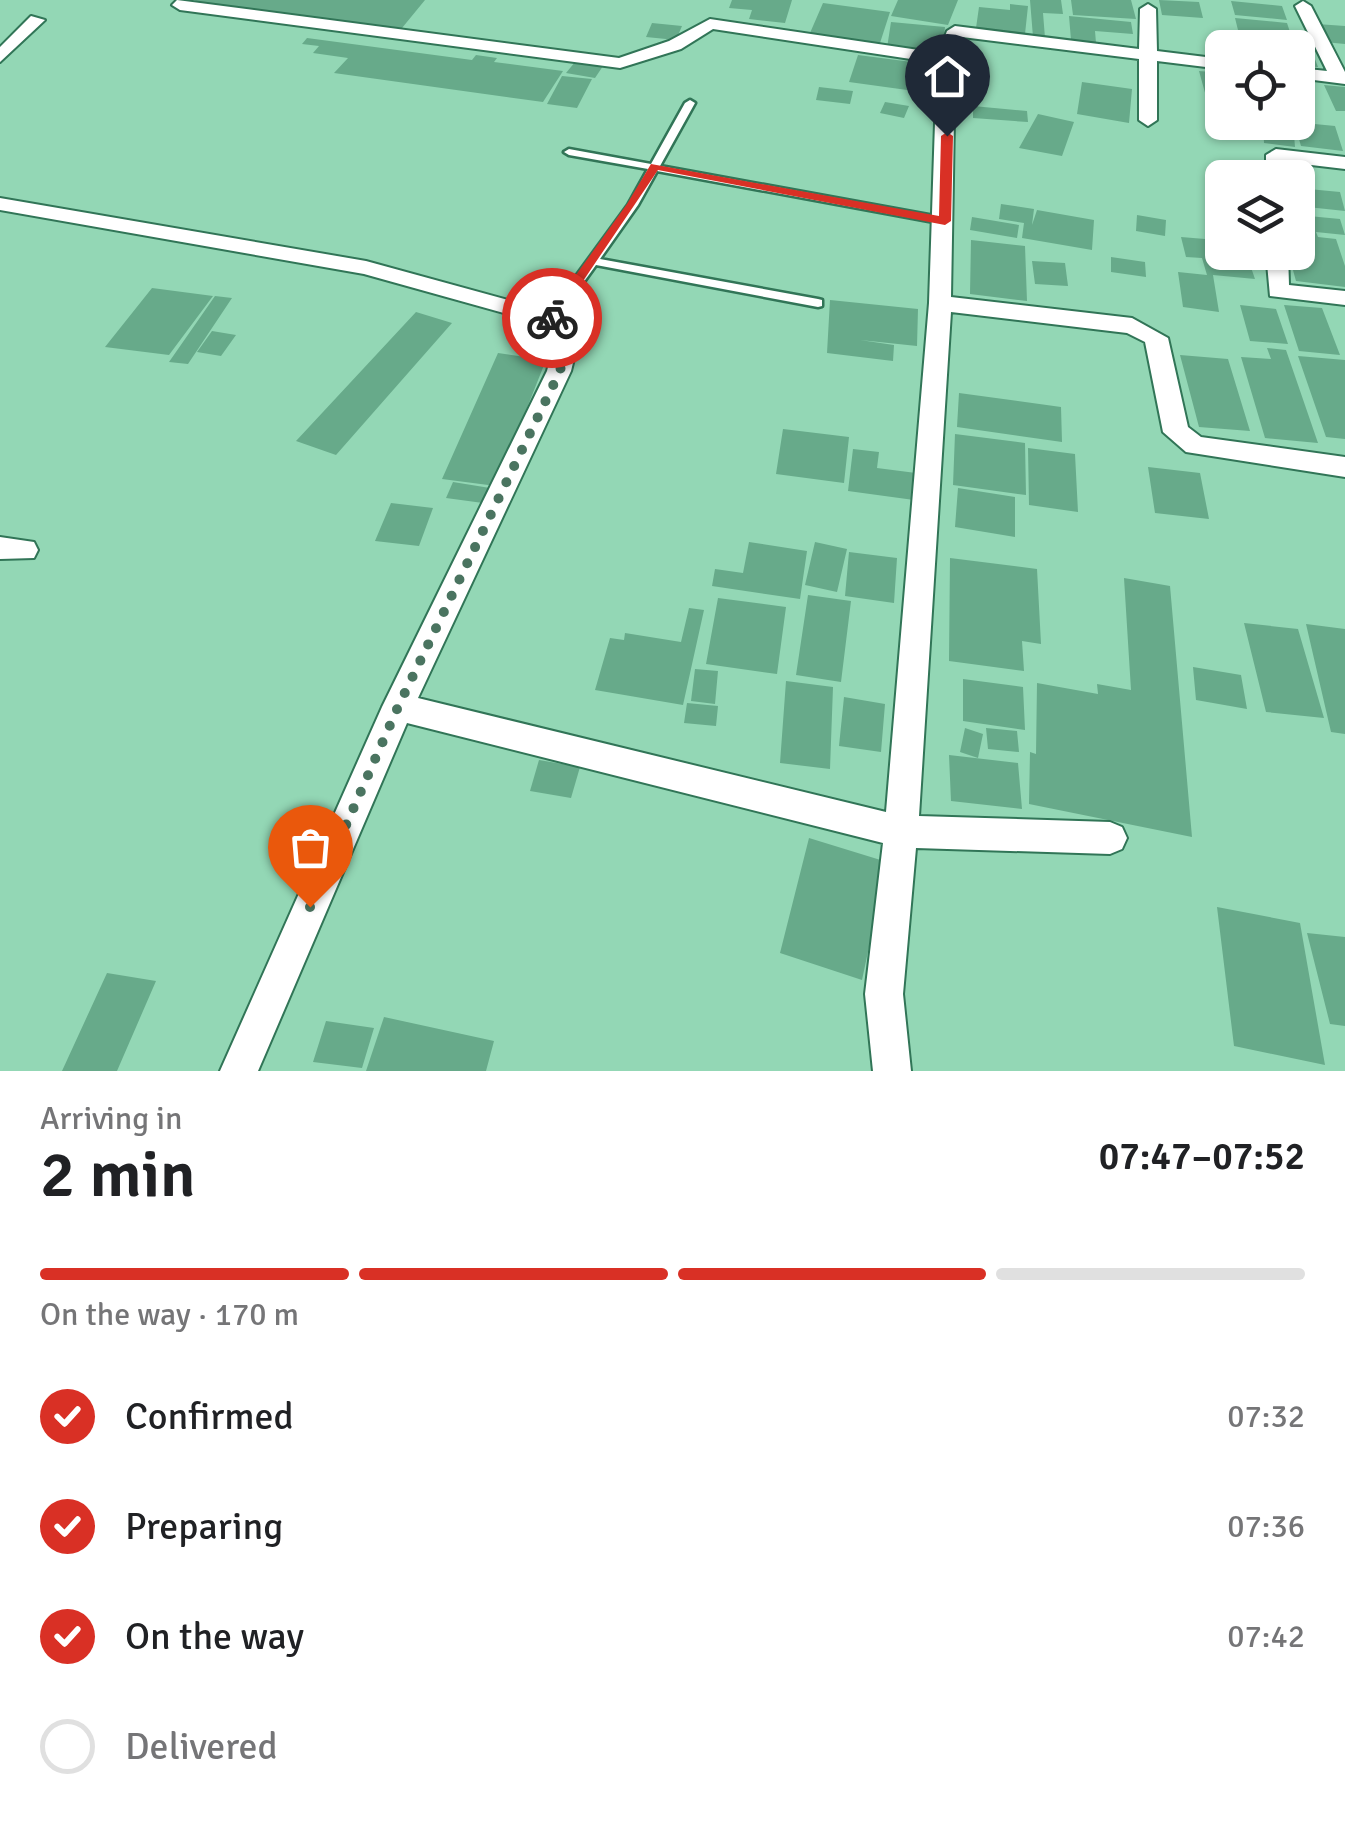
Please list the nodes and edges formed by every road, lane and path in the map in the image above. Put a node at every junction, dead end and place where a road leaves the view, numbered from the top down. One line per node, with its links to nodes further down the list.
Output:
1 (189, 0): 7 (street)
2 (1303, 6): 10 (street)
3 (1148, 9): 5 (street)
4 (37, 20): 6 (street)
5 (1152, 55): 7 (street); 8 (street); 12 (street)
6 (0, 57)
7 (946, 59): 18 (street)
8 (1205, 62)
9 (1315, 75): 10 (street)
10 (1342, 78)
11 (690, 103): 16 (lane)
12 (1148, 120)
13 (569, 152): 16 (lane)
14 (1276, 160): 15 (street)
15 (1345, 163)
16 (655, 166): 18 (lane); 19 (lane)
17 (0, 204): 24 (street)
18 (945, 221): 23 (street)
19 (593, 261): 22 (lane); 24 (lane)
20 (1277, 270): 21 (street)
21 (1345, 298)
22 (818, 302)
23 (940, 303): 25 (street); 27 (street)
24 (551, 319): 26 (street)
25 (1345, 467)
26 (398, 707): 27 (street); 29 (street)
27 (901, 832): 28 (street); 30 (street)
28 (1110, 838)
29 (239, 1071)
30 (892, 1071)

